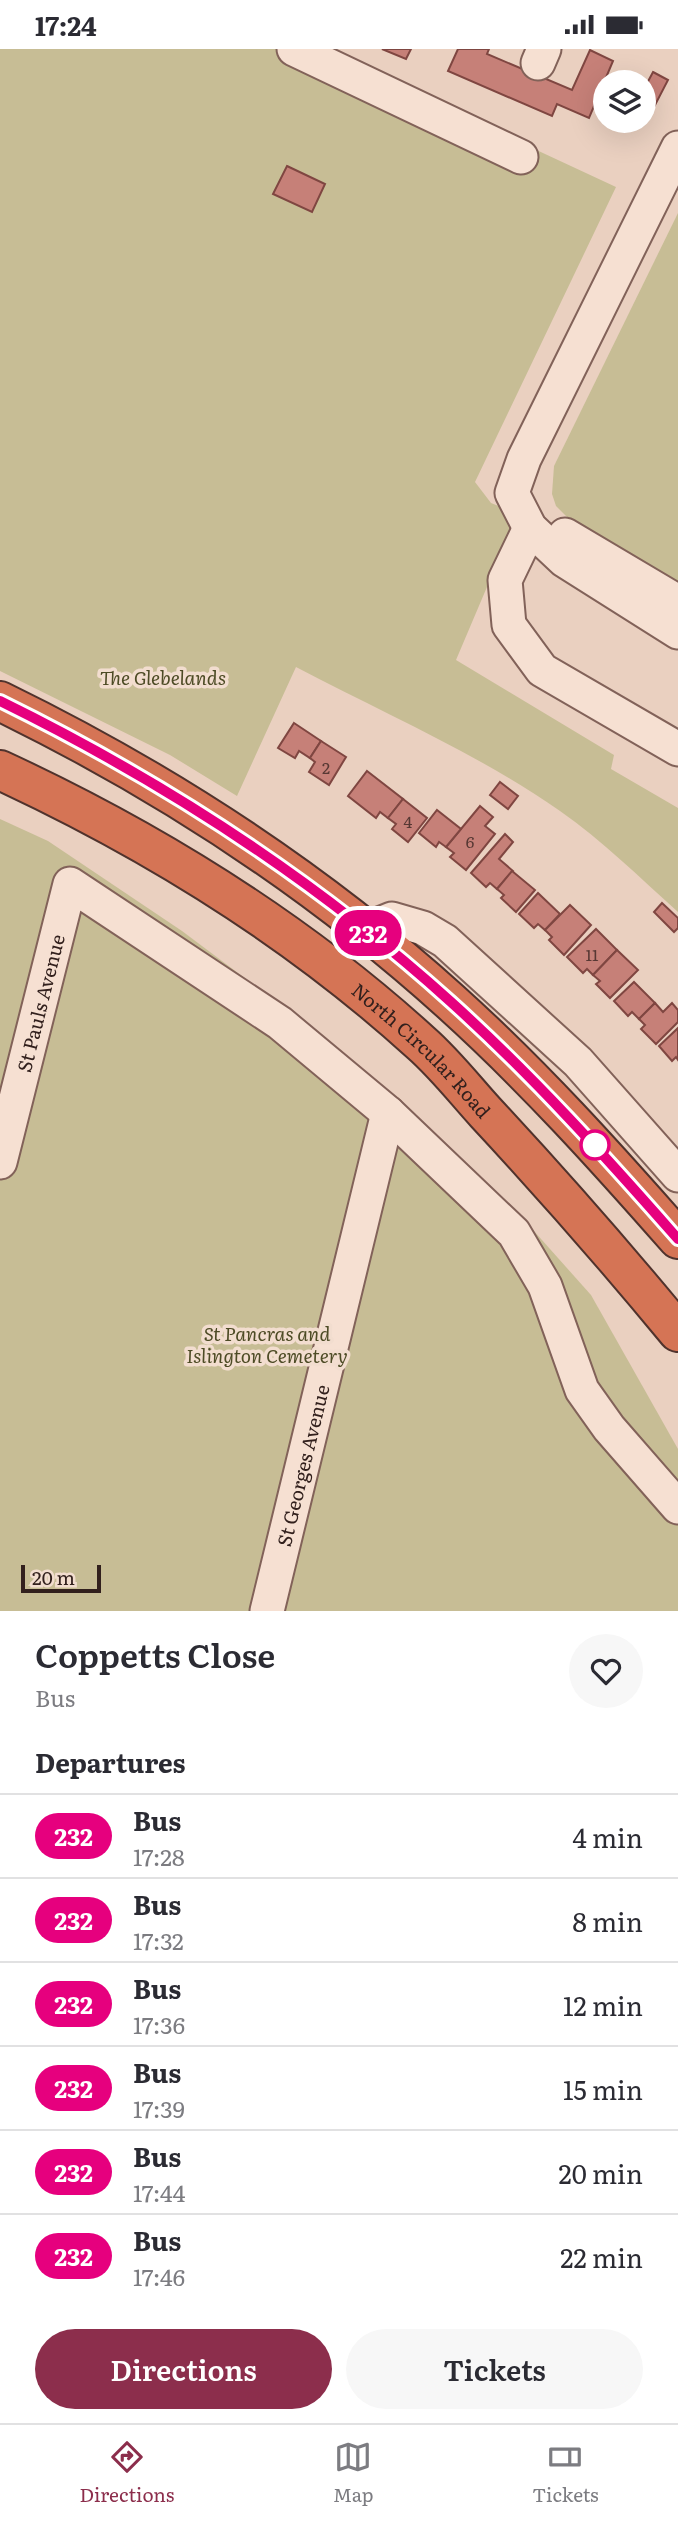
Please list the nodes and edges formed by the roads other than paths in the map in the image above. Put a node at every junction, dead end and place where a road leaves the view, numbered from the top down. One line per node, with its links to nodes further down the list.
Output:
1 (294, 49): 3 (street)
2 (678, 148): 4 (street)
3 (521, 157)
4 (522, 471): 5 (street); 6 (street)
5 (530, 528): 7 (street); 9 (street)
6 (678, 603)
7 (678, 632)
8 (0, 701): 11 (highway)
9 (678, 748)
10 (0, 770): 16 (highway, North Circular Road)
11 (365, 930): 14 (street); 15 (highway)
12 (388, 1113): 13 (street, St Pauls Avenue); 17 (street); 18 (street, St Georges Avenue)
13 (0, 1162)
14 (678, 1175)
15 (678, 1239)
16 (678, 1332)
17 (678, 1507)
18 (267, 1611)

